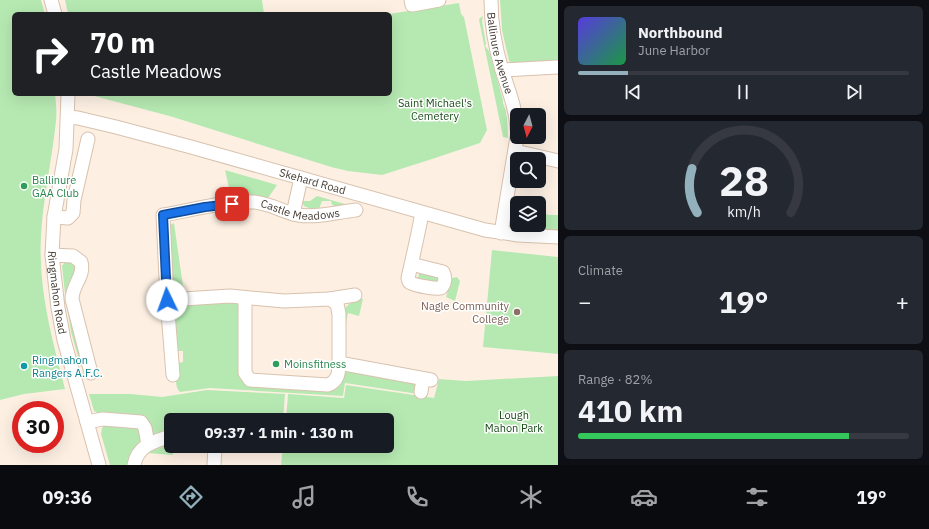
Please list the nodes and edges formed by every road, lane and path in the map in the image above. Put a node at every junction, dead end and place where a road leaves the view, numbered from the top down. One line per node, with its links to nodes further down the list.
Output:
1 (51, 0): 5 (street)
2 (439, 0): 4 (street)
3 (490, 0): 7 (street, Ballinure Avenue)
4 (411, 2)
5 (54, 12)
6 (558, 67): 7 (street)
7 (502, 70): 9 (street, Ballinure Avenue)
8 (68, 96): 10 (street, Ringmahon Road)
9 (514, 108)
10 (68, 117): 15 (street, Skehard Road); 19 (street, Ringmahon Road)
11 (88, 139): 19 (street)
12 (516, 144): 13 (street)
13 (515, 151): 14 (street); 20 (street)
14 (558, 161)
15 (301, 178): 17 (street, Skehard Road); 18 (street)
16 (356, 210): 18 (street, Castle Meadows)
17 (422, 213): 20 (street, Skehard Road); 23 (street)
18 (293, 214): 27 (street, Castle Meadows)
19 (54, 217): 22 (street, Ringmahon Road)
20 (501, 233): 21 (street, Skehard Road)
21 (558, 237)
22 (52, 255): 29 (street); 32 (street, Ringmahon Road)
23 (411, 264)
24 (355, 295): 26 (street)
25 (245, 298): 26 (street); 27 (street); 28 (street)
26 (330, 299): 28 (street)
27 (167, 300): 30 (street, Castle Meadows)
28 (338, 363): 31 (street)
29 (90, 373)
30 (173, 375)
31 (421, 392)
32 (86, 422): 34 (street); 36 (street, Ringmahon Road)
33 (164, 438): 34 (street)
34 (148, 444): 37 (street)
35 (215, 453): 38 (street)
36 (99, 465)
37 (134, 465)
38 (214, 465)

